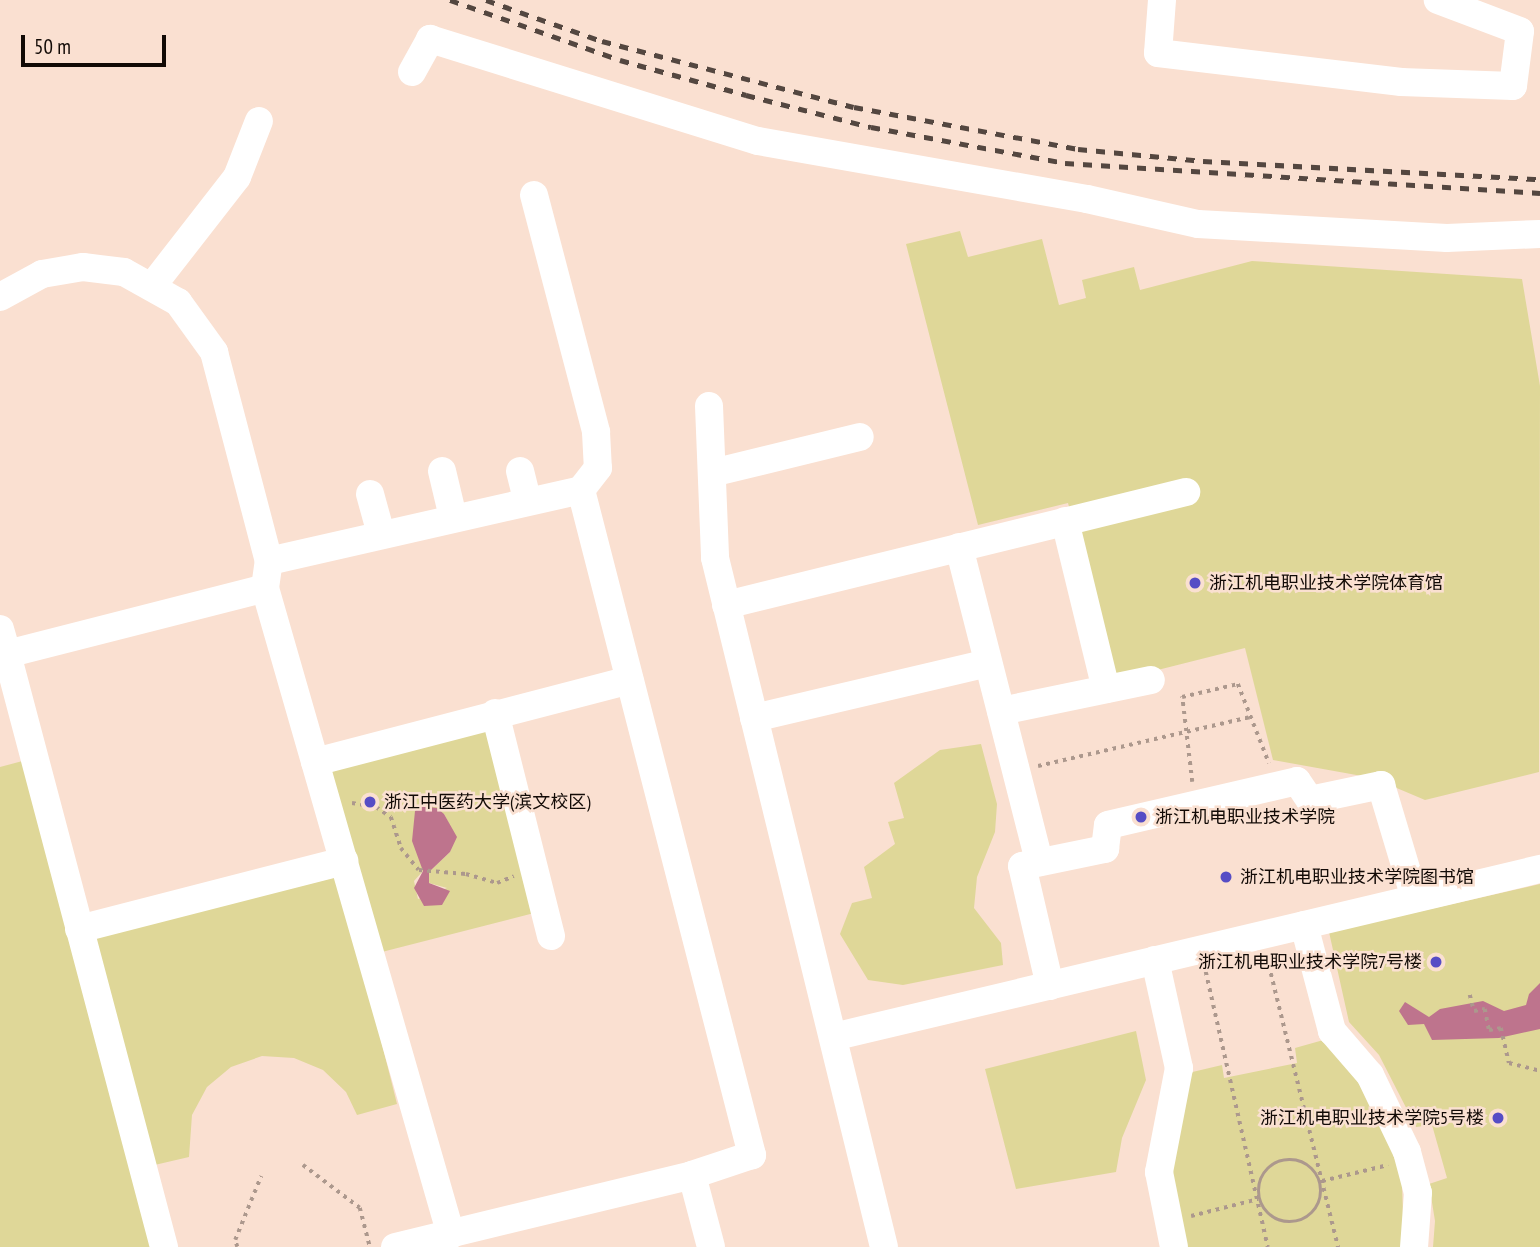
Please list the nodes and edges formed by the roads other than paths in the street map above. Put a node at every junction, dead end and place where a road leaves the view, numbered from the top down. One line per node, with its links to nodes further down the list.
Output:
1 (1162, 0): 2 (street)
2 (1441, 1)
3 (412, 72): 6 (street)
4 (259, 121): 7 (street)
5 (534, 195): 14 (street)
6 (1540, 234)
7 (153, 285): 8 (street); 22 (street)
8 (0, 297)
9 (709, 406): 13 (street)
10 (860, 437): 13 (street)
11 (442, 471): 18 (street)
12 (520, 471): 17 (street)
13 (712, 474): 23 (street)
14 (581, 490): 17 (street); 28 (street)
15 (1186, 492): 19 (street)
16 (370, 494): 20 (street)
17 (527, 499): 18 (street)
18 (453, 517): 20 (street)
19 (1065, 521): 21 (street); 29 (street)
20 (380, 534): 22 (street)
21 (959, 547): 23 (street); 26 (street)
22 (267, 574): 25 (street); 34 (street)
23 (726, 605): 33 (street)
24 (607, 641): 28 (street)
25 (2, 647): 30 (street)
26 (988, 663): 31 (street); 33 (street)
27 (1151, 680): 29 (street)
28 (624, 681): 32 (street); 45 (street)
29 (1106, 689): 31 (street)
30 (10, 706): 40 (street)
31 (1001, 711): 36 (street)
32 (495, 713): 34 (street); 41 (street)
33 (754, 718): 44 (street)
34 (315, 762): 35 (street)
35 (344, 861): 40 (street); 46 (street)
36 (1039, 862): 38 (street); 43 (street)
37 (1540, 869): 38 (street)
38 (1415, 898): 39 (street)
39 (1304, 925): 42 (street); 52 (street)
40 (79, 929): 48 (street)
41 (551, 936)
42 (1154, 960): 43 (street); 47 (street)
43 (1050, 986): 44 (street)
44 (833, 1038): 51 (street)
45 (692, 1175): 46 (street); 50 (street)
46 (451, 1235): 49 (street)
47 (1170, 1235)
48 (164, 1247)
49 (395, 1247)
50 (711, 1247)
51 (884, 1247)
52 (1414, 1247)

